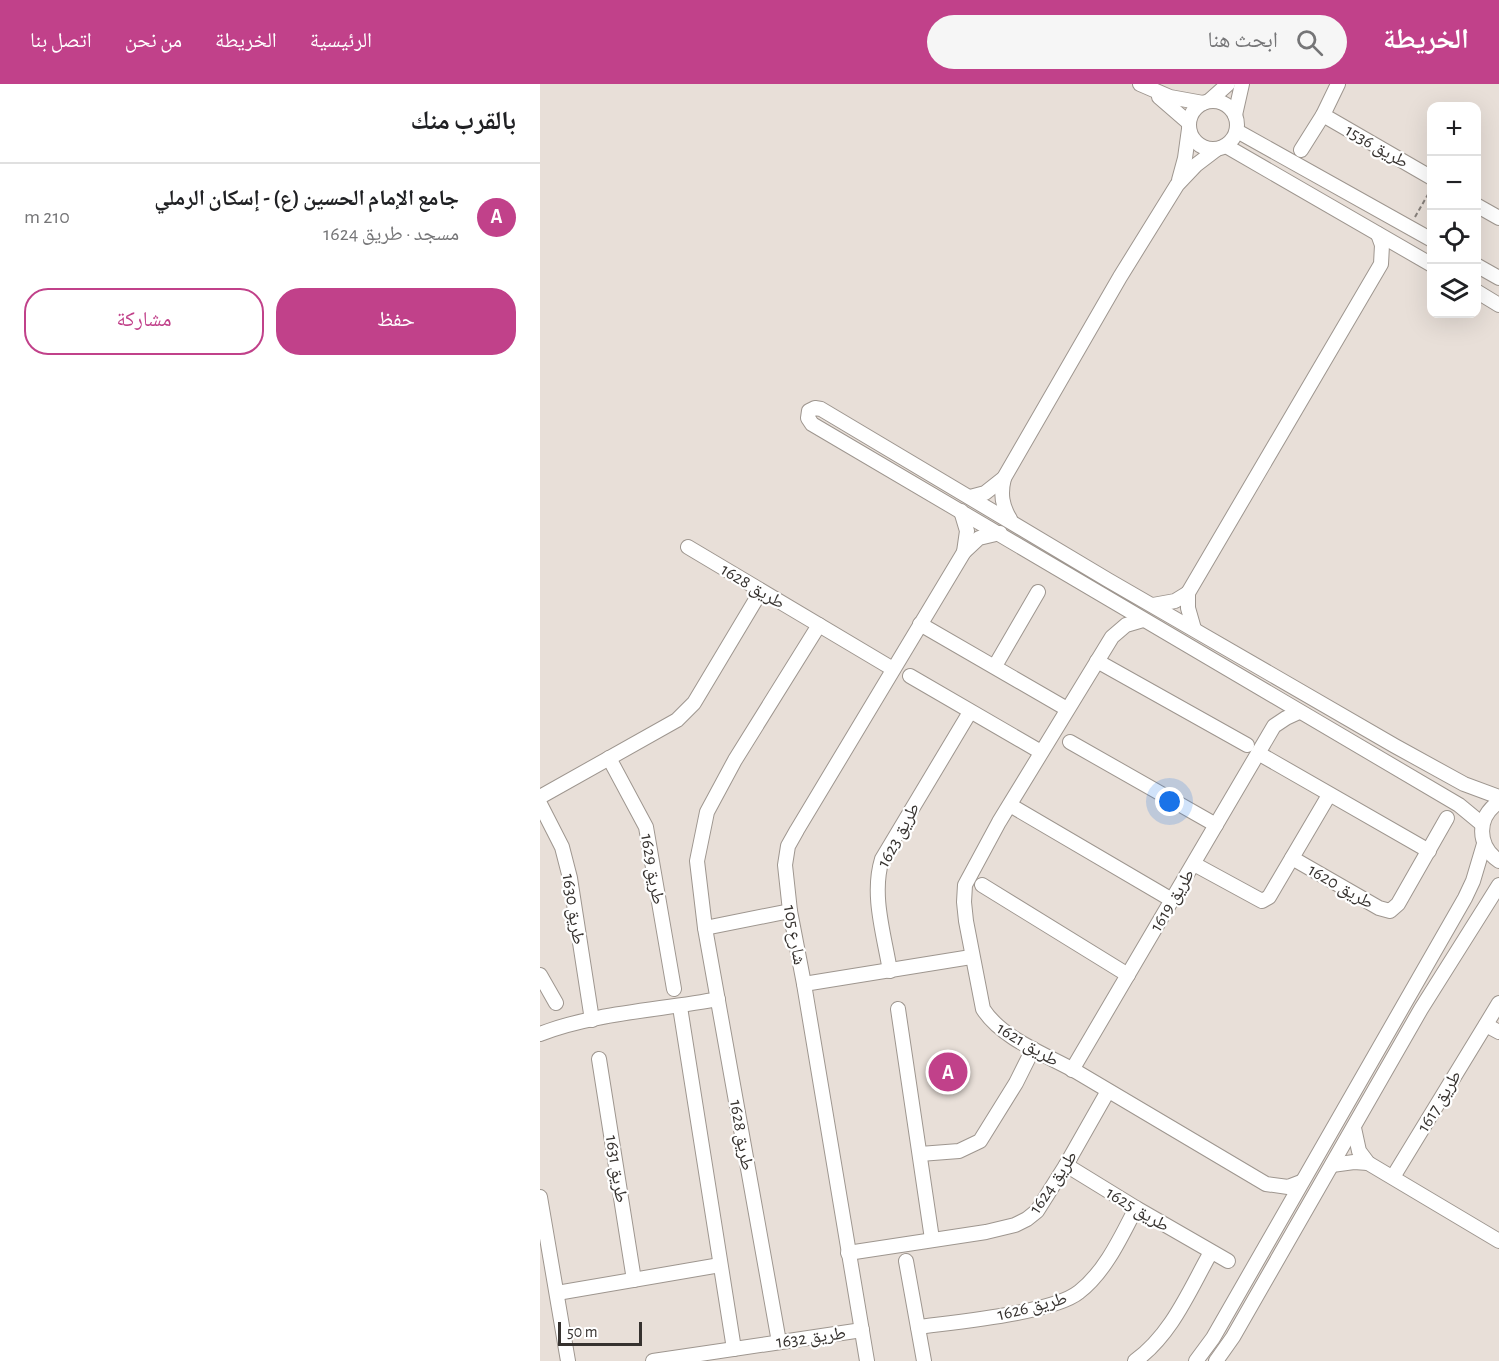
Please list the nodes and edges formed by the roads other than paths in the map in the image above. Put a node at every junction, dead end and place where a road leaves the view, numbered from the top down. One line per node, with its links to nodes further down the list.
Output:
1 (1228, 84): 4 (street)
2 (1242, 84): 6 (street)
3 (1338, 84): 5 (street)
4 (1206, 102): 6 (street); 7 (street); 7 (street)
5 (1323, 115): 10 (street); 11 (street, طريق 1536)
6 (1236, 116): 8 (street)
7 (1189, 126): 9 (street); 12 (street)
8 (1237, 131): 9 (street); 16 (street)
9 (1222, 148): 12 (street); 15 (street)
10 (1301, 150)
11 (1427, 176)
12 (1177, 185): 24 (street)
13 (1481, 208): 14 (street)
14 (1499, 218)
15 (1378, 234): 17 (street); 18 (street)
16 (1427, 238)
17 (1408, 251): 18 (street); 19 (street)
18 (1381, 264): 33 (street)
19 (1429, 264)
20 (1481, 268): 21 (street)
21 (1499, 278)
22 (1481, 294): 23 (street)
23 (1499, 305)
24 (1004, 478): 25 (street); 27 (street)
25 (970, 497): 26 (street); 27 (street)
26 (961, 511): 28 (street); 30 (street)
27 (1011, 520): 35 (street)
28 (1000, 533): 30 (street, شارع 105); 34 (street)
29 (688, 547): 31 (street, طريق 1628)
30 (964, 552): 37 (street, شارع 105)
31 (761, 591): 38 (street, طريق 1628); 53 (street)
32 (1038, 592): 42 (street)
33 (1188, 593): 35 (street); 39 (street)
34 (1112, 601): 36 (street); 40 (street, طريق 1621)
35 (1153, 605): 39 (street)
36 (1143, 620): 40 (street, طريق 1621); 45 (street)
37 (920, 624): 42 (street); 43 (street, شارع 105)
38 (819, 625): 43 (street, طريق 1628); 72 (street, طريق 1628)
39 (1194, 629): 56 (street)
40 (1112, 637): 41 (street, طريق 1621)
41 (1097, 661): 46 (street, طريق 1621); 51 (street)
42 (994, 666): 46 (street)
43 (893, 669): 71 (street, شارع 105)
44 (910, 676): 47 (street)
45 (1275, 698): 48 (street); 49 (street)
46 (1067, 709): 52 (street, طريق 1621)
47 (970, 711): 52 (street); 74 (street, طريق 1623)
48 (1299, 712): 49 (street, طريق 1619); 61 (street)
49 (1275, 726): 51 (street, طريق 1619)
50 (1070, 742): 62 (street)
51 (1253, 749): 54 (street); 62 (street, طريق 1619)
52 (1041, 752): 59 (street, طريق 1621)
53 (609, 758): 55 (street); 78 (street, طريق 1629)
54 (1329, 795): 64 (street); 65 (street, طريق 1620)
55 (540, 797)
56 (1499, 797)
57 (1499, 802): 61 (street)
58 (540, 804): 84 (street, طريق 1630)
59 (1010, 805): 70 (street); 73 (street, طريق 1621)
60 (1447, 818): 64 (street, طريق 1620)
61 (1482, 824): 63 (street)
62 (1216, 825): 67 (street, طريق 1619)
63 (1484, 844): 66 (street); 98 (street)
64 (1429, 851): 65 (street, طريق 1620)
65 (1293, 858): 67 (street, طريق 1620)
66 (1499, 861)
67 (1194, 864): 70 (street, طريق 1619)
68 (982, 885): 76 (street)
69 (1499, 885): 92 (street)
70 (1172, 900): 76 (street, طريق 1619)
71 (790, 911): 72 (street); 77 (street, شارع 105)
72 (705, 928): 79 (street, طريق 1628)
73 (971, 957): 74 (street); 88 (street, طريق 1621)
74 (890, 971): 77 (street)
75 (540, 975): 80 (street)
76 (1128, 975): 90 (street, طريق 1619)
77 (804, 984): 105 (street, شارع 105)
78 (674, 989)
79 (718, 999): 82 (street); 114 (street, طريق 1628)
80 (556, 1003)
81 (1499, 1003): 85 (street, طريق 1617)
82 (680, 1007): 84 (street); 109 (street)
83 (898, 1009): 93 (street)
84 (591, 1020): 87 (street)
85 (1486, 1025): 86 (street); 97 (street, طريق 1617)
86 (1499, 1032)
87 (540, 1034)
88 (1033, 1049): 90 (street, طريق 1621); 93 (street)
89 (599, 1059): 110 (street, طريق 1631)
90 (1072, 1070): 91 (street, طريق 1621)
91 (1108, 1091): 95 (street, طريق 1624); 99 (street, طريق 1621)
92 (1354, 1128): 94 (street); 96 (street)
93 (920, 1154): 103 (street)
94 (1368, 1163): 96 (street); 97 (street)
95 (1066, 1165): 101 (street, طريق 1625); 103 (street, طريق 1624)
96 (1332, 1165): 122 (street)
97 (1393, 1177): 104 (street)
98 (1301, 1182): 99 (street); 102 (street)
99 (1266, 1184): 102 (street, طريق 1621)
100 (540, 1197): 111 (street)
101 (1136, 1208): 106 (street, طريق 1625); 112 (street, طريق 1626)
102 (1284, 1212): 121 (street)
103 (932, 1239): 105 (street, طريق 1624)
104 (1499, 1240)
105 (848, 1252): 113 (street, شارع 105)
106 (1210, 1252): 108 (street, طريق 1625); 120 (street)
107 (906, 1261): 112 (street)
108 (1228, 1261)
109 (720, 1265): 110 (street); 115 (street)
110 (634, 1280): 111 (street)
111 (556, 1293): 116 (street)
112 (918, 1327): 119 (street)
113 (862, 1330): 114 (street, طريق 1632); 118 (street, شارع 105)
114 (779, 1342): 115 (street, طريق 1632)
115 (734, 1348): 117 (street, طريق 1632)
116 (568, 1361)
117 (653, 1361)
118 (867, 1361)
119 (924, 1361)
120 (1135, 1361)
121 (1196, 1361)
122 (1216, 1361)

